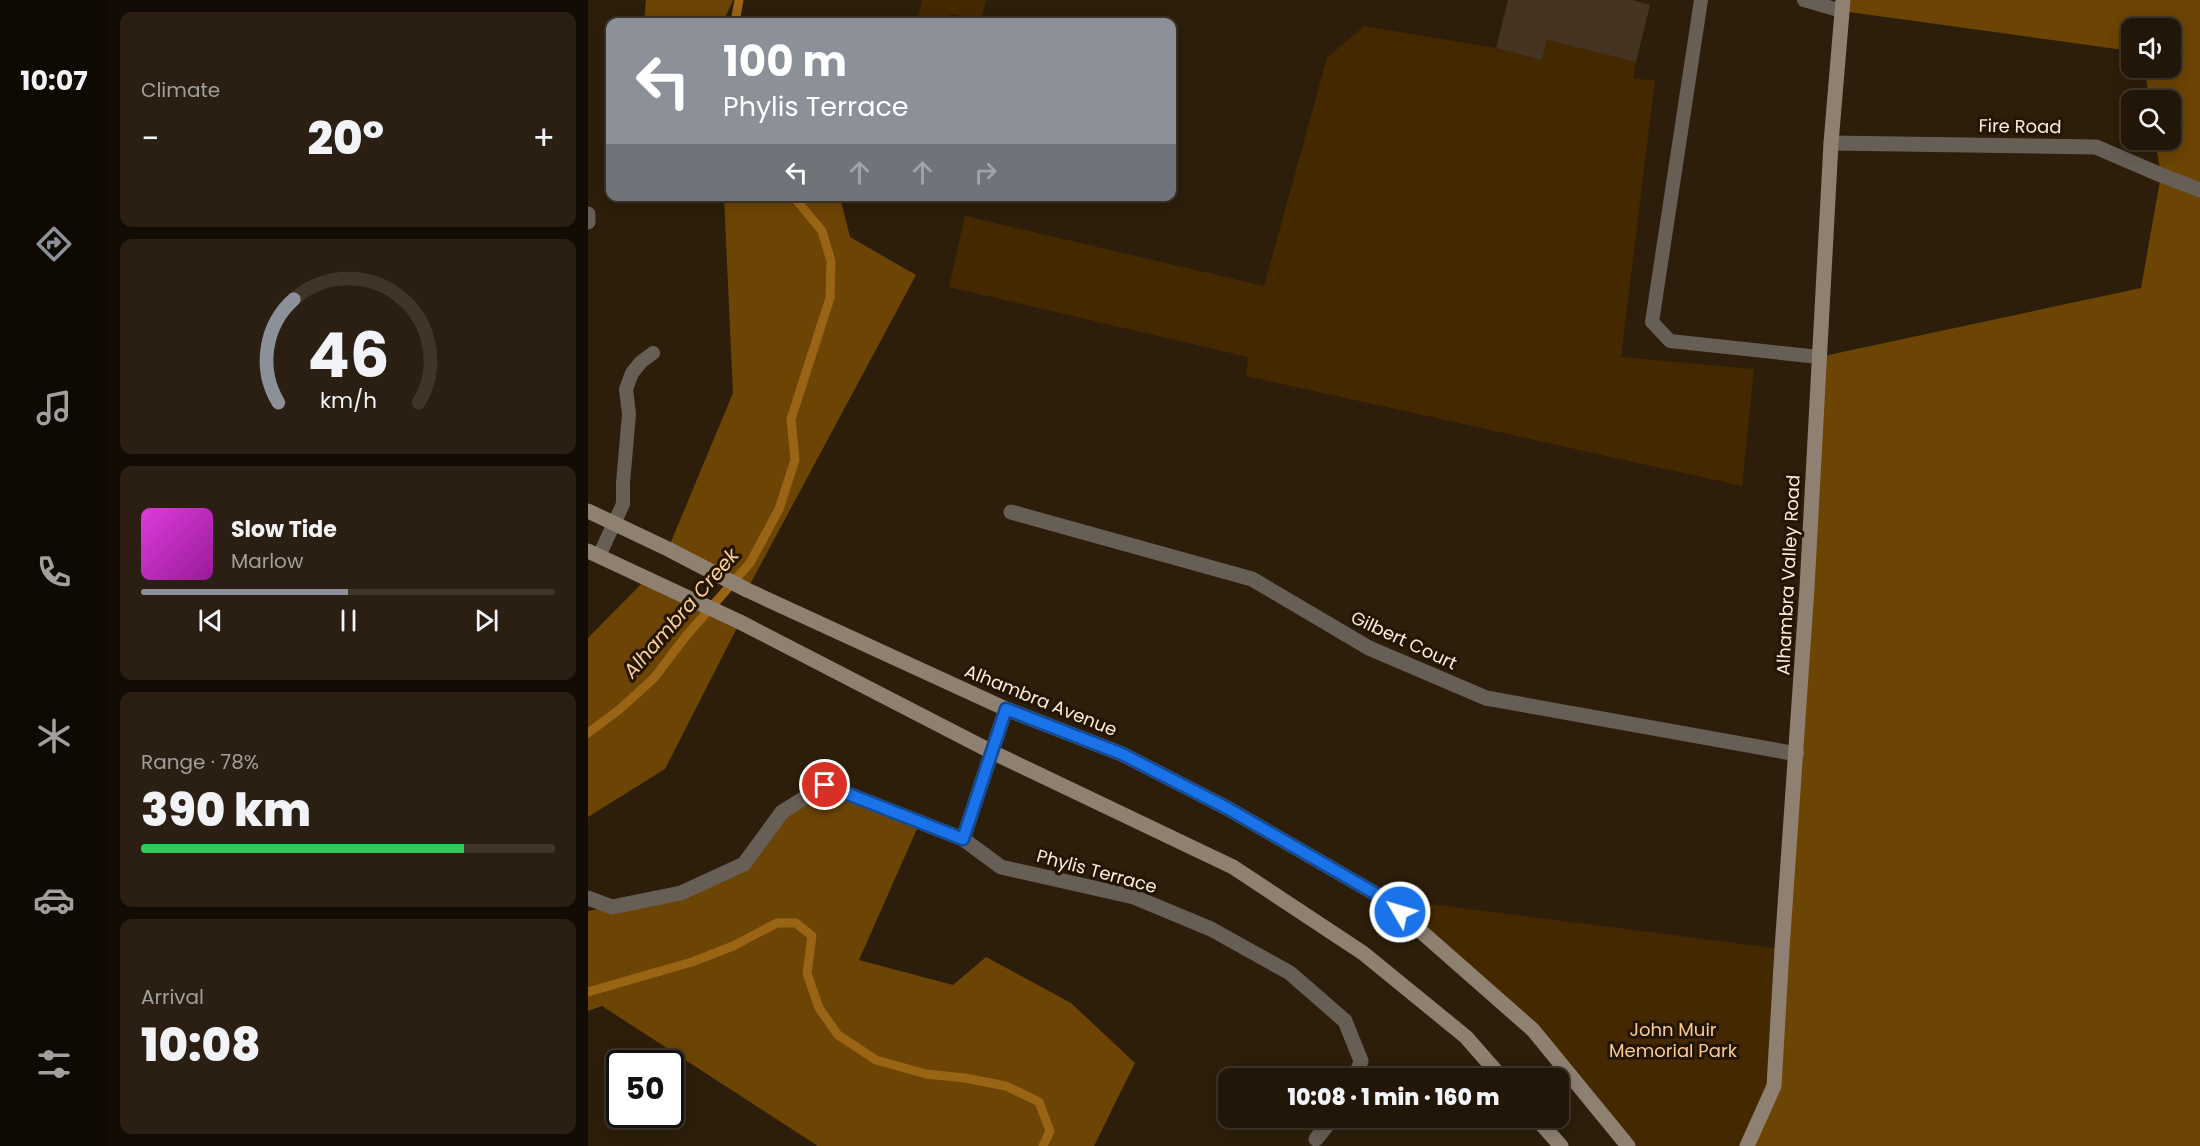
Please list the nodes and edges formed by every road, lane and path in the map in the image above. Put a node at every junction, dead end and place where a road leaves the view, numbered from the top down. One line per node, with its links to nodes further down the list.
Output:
1 (1701, 0): 9 (lane)
2 (1804, 0): 3 (lane)
3 (1843, 5): 4 (main road, Alhambra Valley Road)
4 (1831, 143): 5 (street, Fire Road); 9 (main road, Alhambra Valley Road)
5 (2200, 190)
6 (588, 214): 7 (street)
7 (588, 222)
8 (653, 353): 12 (lane)
9 (1819, 357): 16 (main road, Alhambra Valley Road)
10 (588, 511): 12 (main road, Alhambra Avenue)
11 (1011, 512): 16 (street, Gilbert Court)
12 (615, 524): 13 (lane); 14 (main road, Alhambra Avenue)
13 (593, 554): 15 (main road)
14 (1006, 709): 15 (street); 25 (main road, Alhambra Avenue)
15 (992, 752): 17 (street); 20 (main road)
16 (1797, 754): 26 (main road, Alhambra Valley Road)
17 (963, 839): 18 (street, Phylis Terrace); 19 (street, Phylis Terrace)
18 (588, 898)
19 (1359, 1068)
20 (1493, 1068)
21 (1324, 1128): 23 (street)
22 (1545, 1128): 24 (main road)
23 (1316, 1138)
24 (1561, 1146)
25 (1628, 1146)
26 (1747, 1146)

